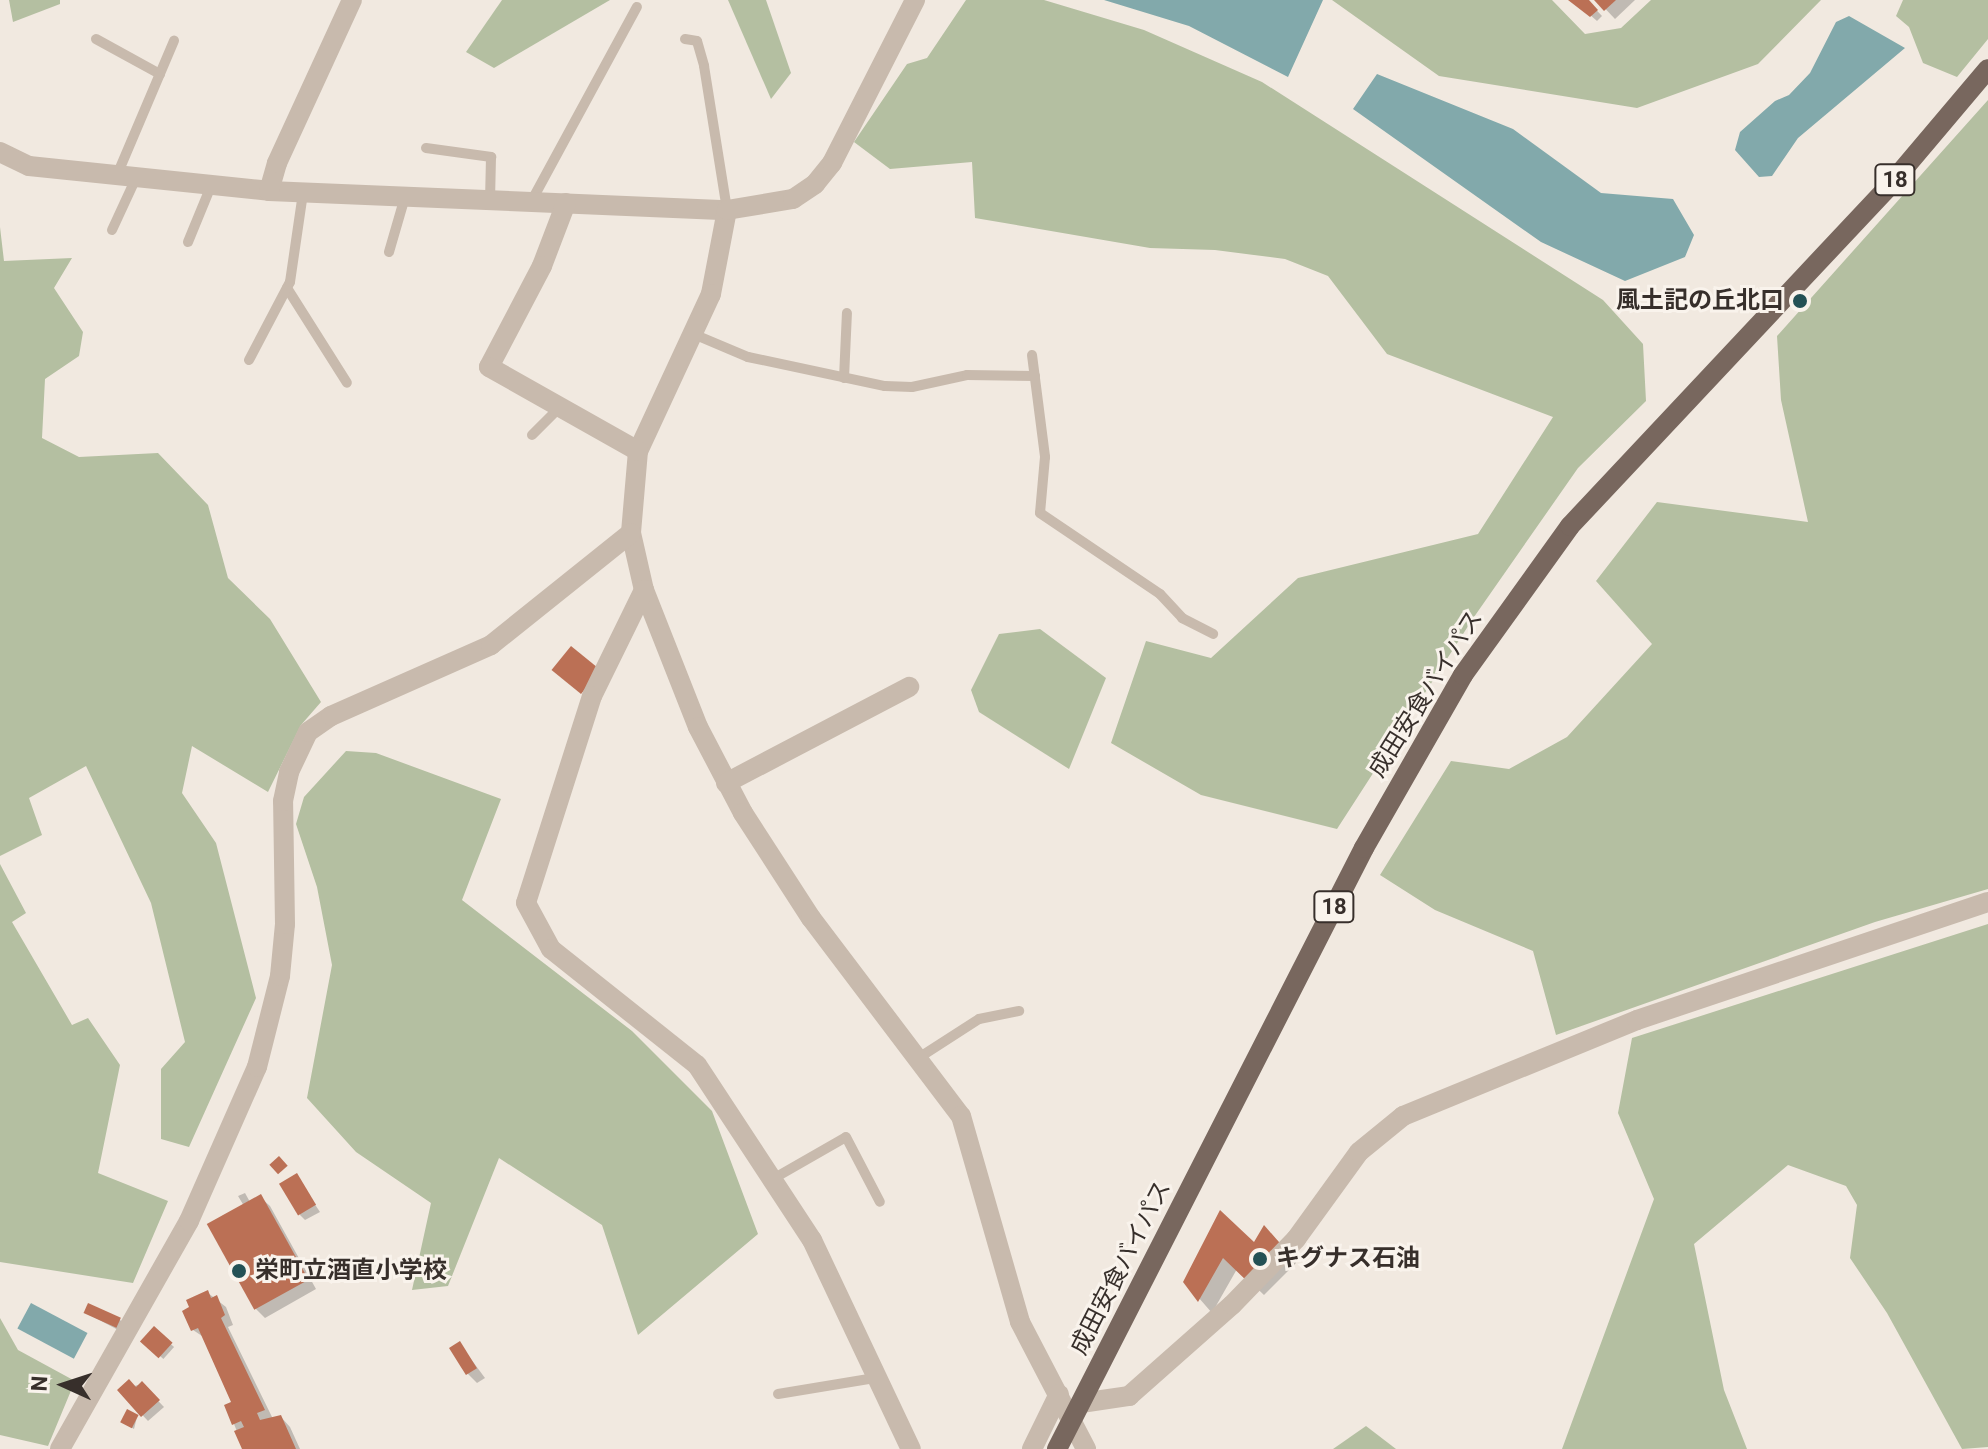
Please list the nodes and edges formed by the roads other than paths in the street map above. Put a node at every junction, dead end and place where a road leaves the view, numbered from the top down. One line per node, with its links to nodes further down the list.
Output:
1 (352, 0): 13 (street)
2 (915, 0): 19 (street)
3 (637, 7): 17 (lane)
4 (96, 39): 8 (lane)
5 (685, 39): 19 (lane)
6 (174, 41): 8 (lane)
7 (1988, 69): 47 (main road, 成田安食バイパス / 18)
8 (160, 74): 11 (lane)
9 (426, 148): 16 (lane)
10 (0, 152): 11 (street)
11 (126, 177): 12 (street); 20 (lane)
12 (211, 186): 13 (street); 21 (lane)
13 (269, 191): 14 (street)
14 (303, 193): 15 (street); 23 (lane)
15 (405, 197): 16 (street); 22 (lane)
16 (490, 200): 17 (street)
17 (531, 202): 18 (street)
18 (566, 203): 19 (street); 31 (street)
19 (727, 210): 25 (street)
20 (112, 230)
21 (188, 242)
22 (389, 252)
23 (287, 288): 27 (lane); 30 (lane)
24 (847, 313): 29 (lane)
25 (691, 333): 29 (lane); 33 (street)
26 (1032, 355): 28 (lane)
27 (249, 360)
28 (1035, 376): 29 (lane); 36 (lane)
29 (844, 378)
30 (347, 383)
31 (560, 407): 32 (lane); 33 (street)
32 (532, 435)
33 (638, 451): 34 (street)
34 (631, 533): 35 (street); 48 (street)
35 (644, 590): 38 (street); 42 (street)
36 (1213, 634)
37 (909, 687): 38 (street)
38 (726, 783): 41 (street)
39 (1988, 902): 47 (street)
40 (1019, 1011): 41 (lane)
41 (920, 1057): 46 (street)
42 (771, 1180): 43 (lane); 44 (street)
43 (880, 1202)
44 (875, 1378): 45 (lane); 49 (street)
45 (778, 1394)
46 (1059, 1394): 47 (street); 50 (street)
47 (1076, 1411): 51 (main road, 成田安食バイパス / 18); 52 (street)
48 (60, 1449)
49 (911, 1449)
50 (1032, 1449)
51 (1057, 1449)
52 (1086, 1449)

